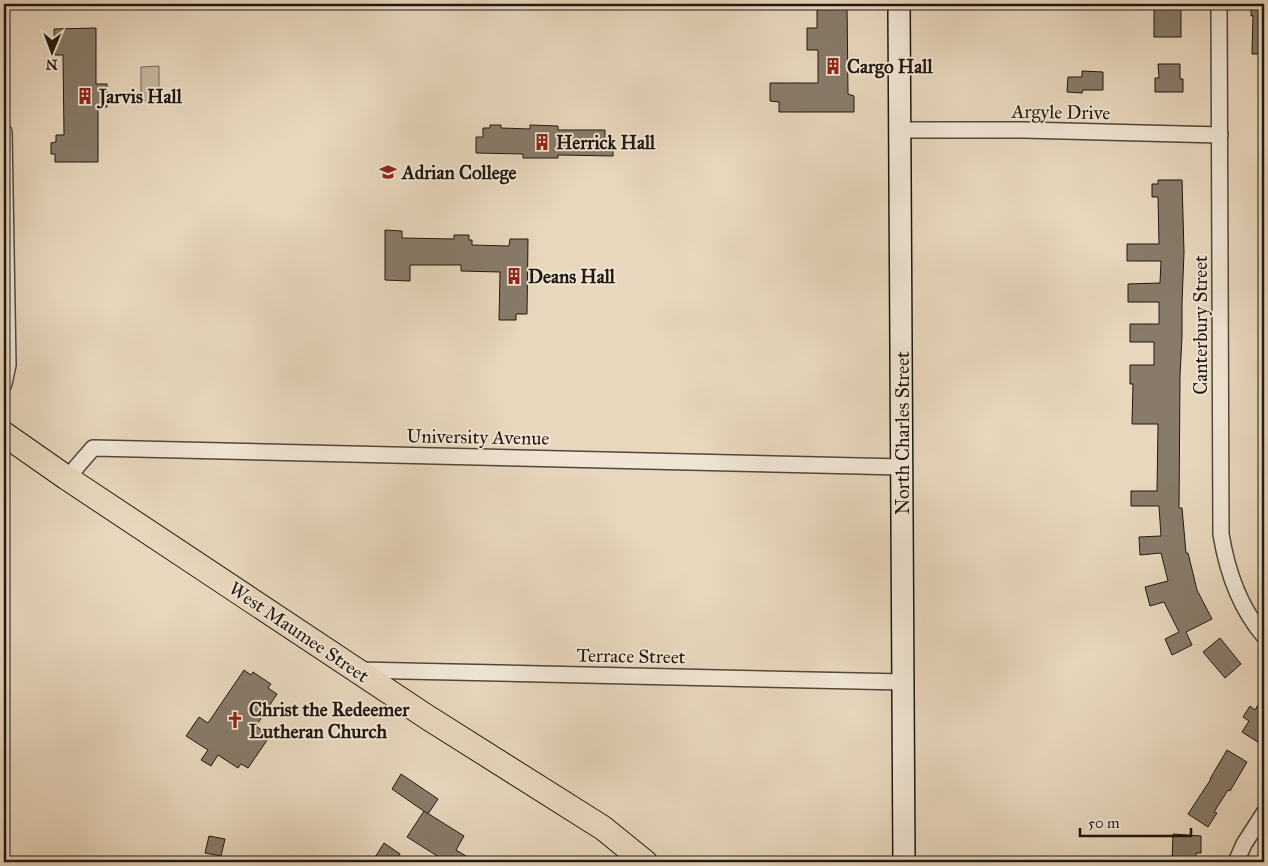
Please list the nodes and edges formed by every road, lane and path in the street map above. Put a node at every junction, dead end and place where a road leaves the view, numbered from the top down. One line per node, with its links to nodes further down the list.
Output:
1 (899, 4): 3 (street, North Charles Street)
2 (1219, 4): 5 (street, Canterbury Street)
3 (900, 130): 5 (street, Argyle Drive); 8 (street, North Charles Street)
4 (4, 132): 6 (street)
5 (1220, 135): 10 (street, Canterbury Street)
6 (4, 384)
7 (4, 434): 9 (main road, West Maumee Street)
8 (902, 468): 9 (street, University Avenue); 12 (street, North Charles Street)
9 (67, 478): 11 (main road, West Maumee Street)
10 (1264, 636)
11 (357, 670): 12 (street, Terrace Street); 14 (main road, West Maumee Street)
12 (904, 682): 15 (street, North Charles Street)
13 (1264, 813): 16 (street)
14 (645, 862)
15 (904, 862)
16 (1236, 862)

